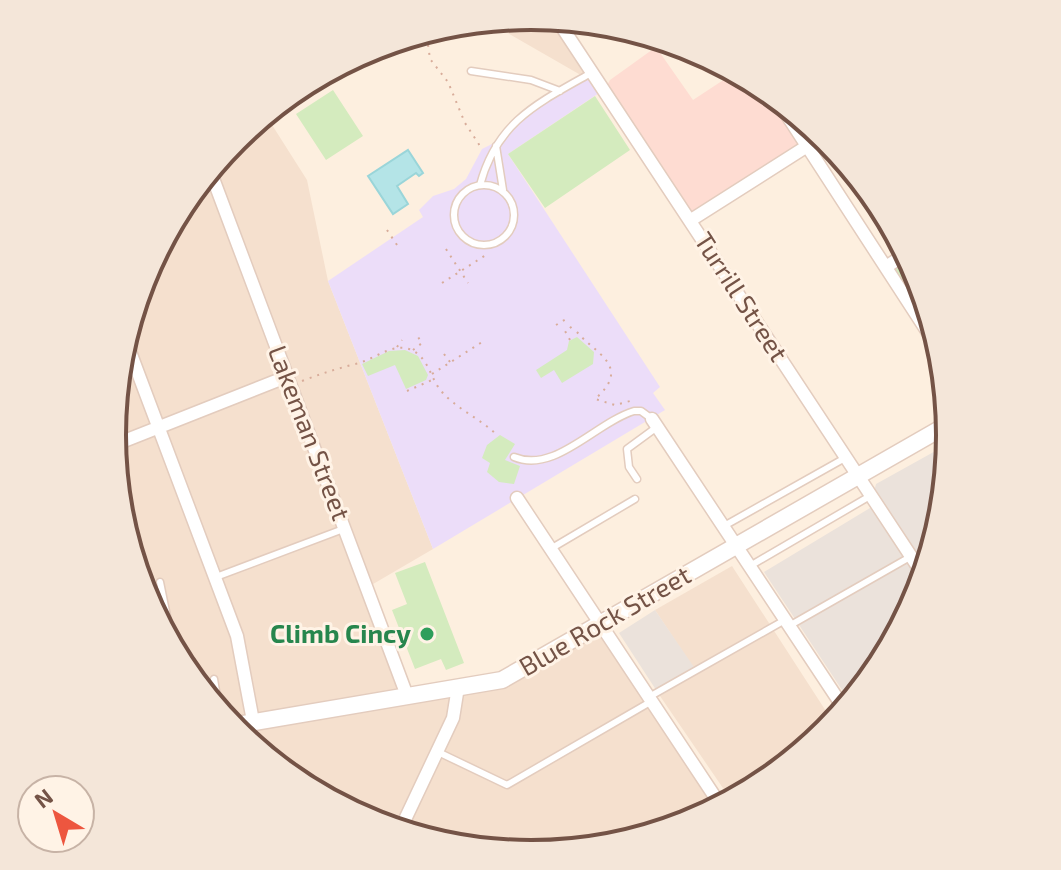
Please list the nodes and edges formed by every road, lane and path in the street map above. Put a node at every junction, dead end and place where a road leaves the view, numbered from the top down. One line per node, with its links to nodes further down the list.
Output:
1 (565, 32): 4 (street, Turrill Street)
2 (425, 46): 10 (path)
3 (471, 71): 5 (lane)
4 (591, 73): 5 (lane); 14 (street, Turrill Street)
5 (560, 91): 7 (lane)
6 (796, 130): 9 (street)
7 (496, 142): 12 (lane); 13 (lane)
8 (811, 143): 9 (street)
9 (807, 146): 14 (street); 20 (street)
10 (482, 149)
11 (214, 182): 40 (street, Lakeman Street)
12 (480, 185): 13 (lane); 13 (lane)
13 (503, 191)
14 (691, 220): 49 (street, Turrill Street)
15 (387, 230): 16 (path)
16 (397, 245)
17 (446, 249): 21 (path)
18 (489, 253): 21 (path)
19 (896, 260): 20 (street)
20 (886, 267): 24 (street)
21 (461, 271): 22 (path); 23 (path)
22 (442, 283)
23 (468, 283)
24 (918, 316)
25 (568, 318): 26 (path)
26 (556, 325)
27 (573, 326): 31 (path)
28 (577, 332): 42 (path)
29 (418, 337): 34 (path)
30 (402, 340): 33 (path)
31 (570, 340)
32 (482, 342): 37 (path)
33 (397, 348): 34 (path); 40 (path)
34 (413, 351): 38 (path)
35 (444, 354): 37 (path)
36 (133, 359): 44 (street)
37 (450, 363): 38 (path)
38 (432, 374): 39 (path)
39 (433, 379): 41 (path); 46 (path)
40 (291, 380): 44 (street); 56 (street, Lakeman Street)
41 (407, 391)
42 (634, 400)
43 (654, 423): 48 (lane); 51 (lane); 55 (street)
44 (158, 428): 47 (street); 62 (street)
45 (936, 431): 50 (street, Blue Rock Street)
46 (496, 434)
47 (126, 440)
48 (514, 457)
49 (845, 458): 50 (street, Turrill Street); 55 (lane)
50 (857, 476): 52 (street, Turrill Street); 57 (street, Blue Rock Street)
51 (637, 479)
52 (870, 496): 59 (street, Turrill Street); 61 (lane)
53 (517, 498): 58 (street)
54 (635, 499): 58 (lane)
55 (724, 526): 57 (street)
56 (346, 528): 62 (lane); 70 (street, Lakeman Street)
57 (737, 546): 61 (street); 65 (street, Blue Rock Street)
58 (552, 548): 65 (street)
59 (910, 557): 60 (street, Turrill Street); 66 (lane)
60 (915, 563)
61 (750, 566): 66 (street)
62 (216, 577): 73 (street)
63 (160, 582): 64 (lane)
64 (166, 612)
65 (601, 622): 68 (street, Blue Rock Street); 71 (street)
66 (787, 623): 71 (lane); 72 (street)
67 (214, 679): 69 (lane)
68 (458, 687): 70 (street, Blue Rock Street); 75 (street)
69 (216, 690)
70 (406, 693): 73 (street, Blue Rock Street)
71 (651, 699): 75 (lane); 76 (street)
72 (838, 699)
73 (253, 721): 74 (street, Blue Rock Street)
74 (246, 723)
75 (438, 752): 77 (street)
76 (714, 796)
77 (405, 820)

